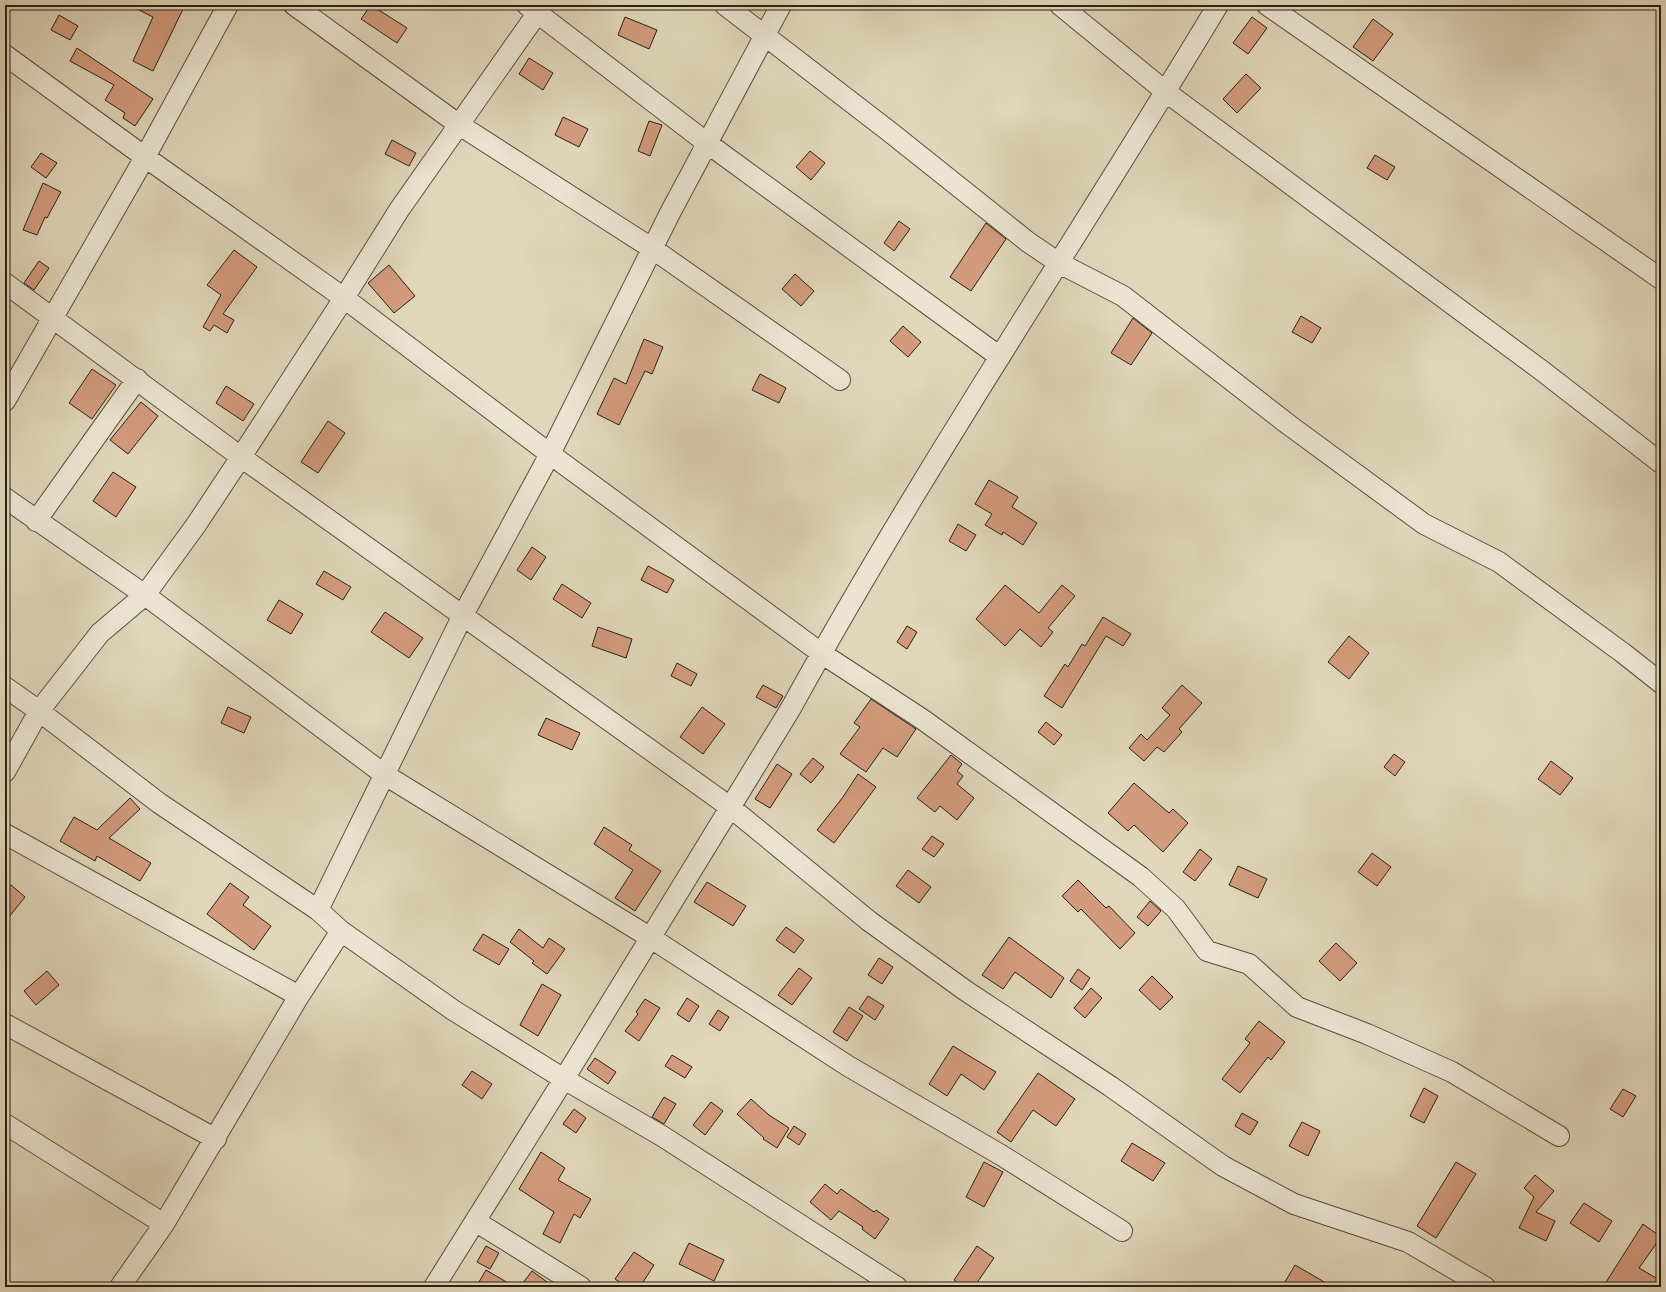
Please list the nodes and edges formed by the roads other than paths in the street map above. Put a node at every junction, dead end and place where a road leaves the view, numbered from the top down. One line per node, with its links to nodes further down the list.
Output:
1 (228, 5): 14 (street)
2 (294, 5): 12 (street)
3 (725, 5): 9 (street)
4 (781, 5): 9 (street)
5 (1060, 5): 11 (street)
6 (1218, 5): 11 (street)
7 (1267, 5): 17 (street)
8 (536, 8): 12 (street); 13 (street)
9 (763, 36): 13 (street); 16 (street)
10 (5, 55): 14 (street)
11 (1166, 92): 16 (street); 27 (street)
12 (458, 124): 15 (street); 19 (street)
13 (708, 143): 15 (street); 21 (street)
14 (145, 157): 19 (street); 20 (street)
15 (653, 249): 23 (street); 25 (street)
16 (1059, 263): 21 (street); 33 (street)
17 (1661, 279)
18 (5, 283): 20 (street)
19 (344, 298): 25 (street); 26 (street)
20 (52, 318): 22 (street); 24 (street)
21 (1000, 357): 32 (street)
22 (137, 379): 26 (street); 29 (street)
23 (840, 380)
24 (5, 401)
25 (550, 454): 31 (street); 32 (street)
26 (241, 457): 30 (street); 31 (street)
27 (1661, 463)
28 (5, 498): 29 (street)
29 (36, 521): 30 (street)
30 (145, 595): 35 (street); 37 (street)
31 (463, 615): 37 (street); 38 (street)
32 (822, 653): 38 (street); 47 (street)
33 (1661, 683)
34 (5, 687): 35 (street)
35 (39, 711): 36 (street); 40 (street)
36 (5, 772)
37 (385, 776): 40 (street); 42 (street)
38 (730, 807): 42 (street); 56 (street)
39 (5, 834): 43 (street)
40 (318, 910): 41 (street)
41 (341, 931): 43 (street); 45 (street)
42 (651, 938): 45 (street); 51 (street)
43 (299, 996): 48 (street)
44 (5, 1024): 48 (street)
45 (564, 1079): 49 (street); 55 (street)
46 (5, 1124): 50 (street)
47 (1559, 1136)
48 (216, 1139): 50 (street)
49 (475, 1221): 53 (street); 54 (street)
50 (164, 1224): 52 (street)
51 (1122, 1232)
52 (120, 1287)
53 (434, 1287)
54 (581, 1287)
55 (897, 1287)
56 (1485, 1287)

